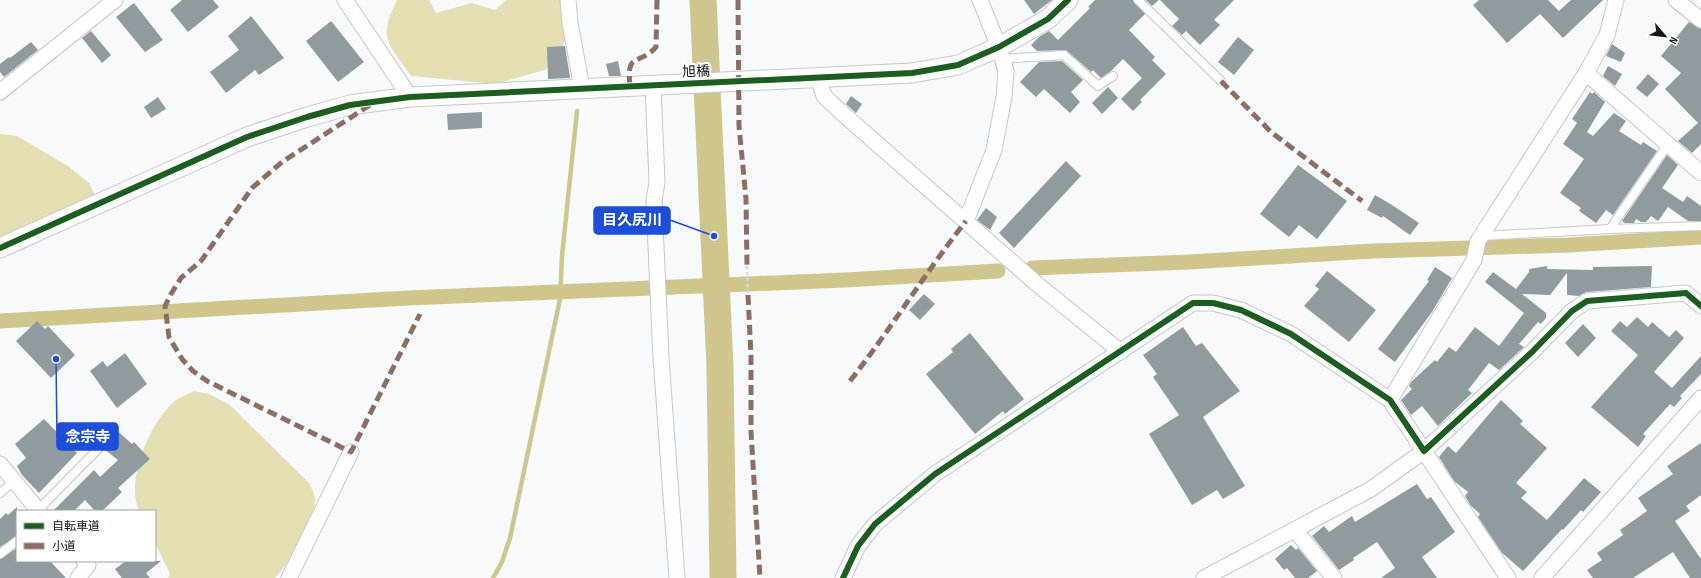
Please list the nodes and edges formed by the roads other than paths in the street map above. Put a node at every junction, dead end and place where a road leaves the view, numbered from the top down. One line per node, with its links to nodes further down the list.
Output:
1 (115, 0): 17 (street)
2 (344, 0): 18 (street)
3 (568, 0): 16 (street)
4 (980, 0): 10 (street)
5 (1068, 0): 10 (street, 旭橋)
6 (1138, 0): 14 (lane)
7 (1616, 0): 11 (street)
8 (1676, 0): 9 (street)
9 (1701, 20)
10 (1001, 53): 12 (lane); 13 (street, 旭橋); 21 (street)
11 (1586, 73): 19 (street); 24 (street)
12 (1113, 76)
13 (818, 78): 15 (street, 旭橋); 21 (street)
14 (1221, 81)
15 (656, 84): 16 (street, 旭橋); 43 (street)
16 (582, 88): 18 (street, 旭橋)
17 (0, 92)
18 (410, 97): 25 (street, 旭橋)
19 (1668, 144): 20 (street); 23 (lane)
20 (1701, 173)
21 (966, 221): 27 (street)
22 (1701, 226): 23 (lane)
23 (1610, 229): 24 (lane)
24 (1480, 238): 29 (street)
25 (0, 248)
26 (1701, 306): 31 (street)
27 (1121, 352): 29 (street); 44 (street)
28 (1701, 398): 48 (street)
29 (1390, 400): 31 (street)
30 (99, 448): 36 (lane)
31 (1424, 451): 37 (street); 47 (street)
32 (352, 452): 42 (street)
33 (0, 464): 34 (street)
34 (14, 481): 35 (lane); 36 (street)
35 (0, 493)
36 (39, 510)
37 (1295, 530): 45 (street); 46 (street)
38 (16, 543): 39 (lane)
39 (0, 554)
40 (85, 562): 41 (street)
41 (78, 578)
42 (289, 578)
43 (677, 578)
44 (843, 578)
45 (1204, 578)
46 (1334, 578)
47 (1508, 578)
48 (1542, 578)

